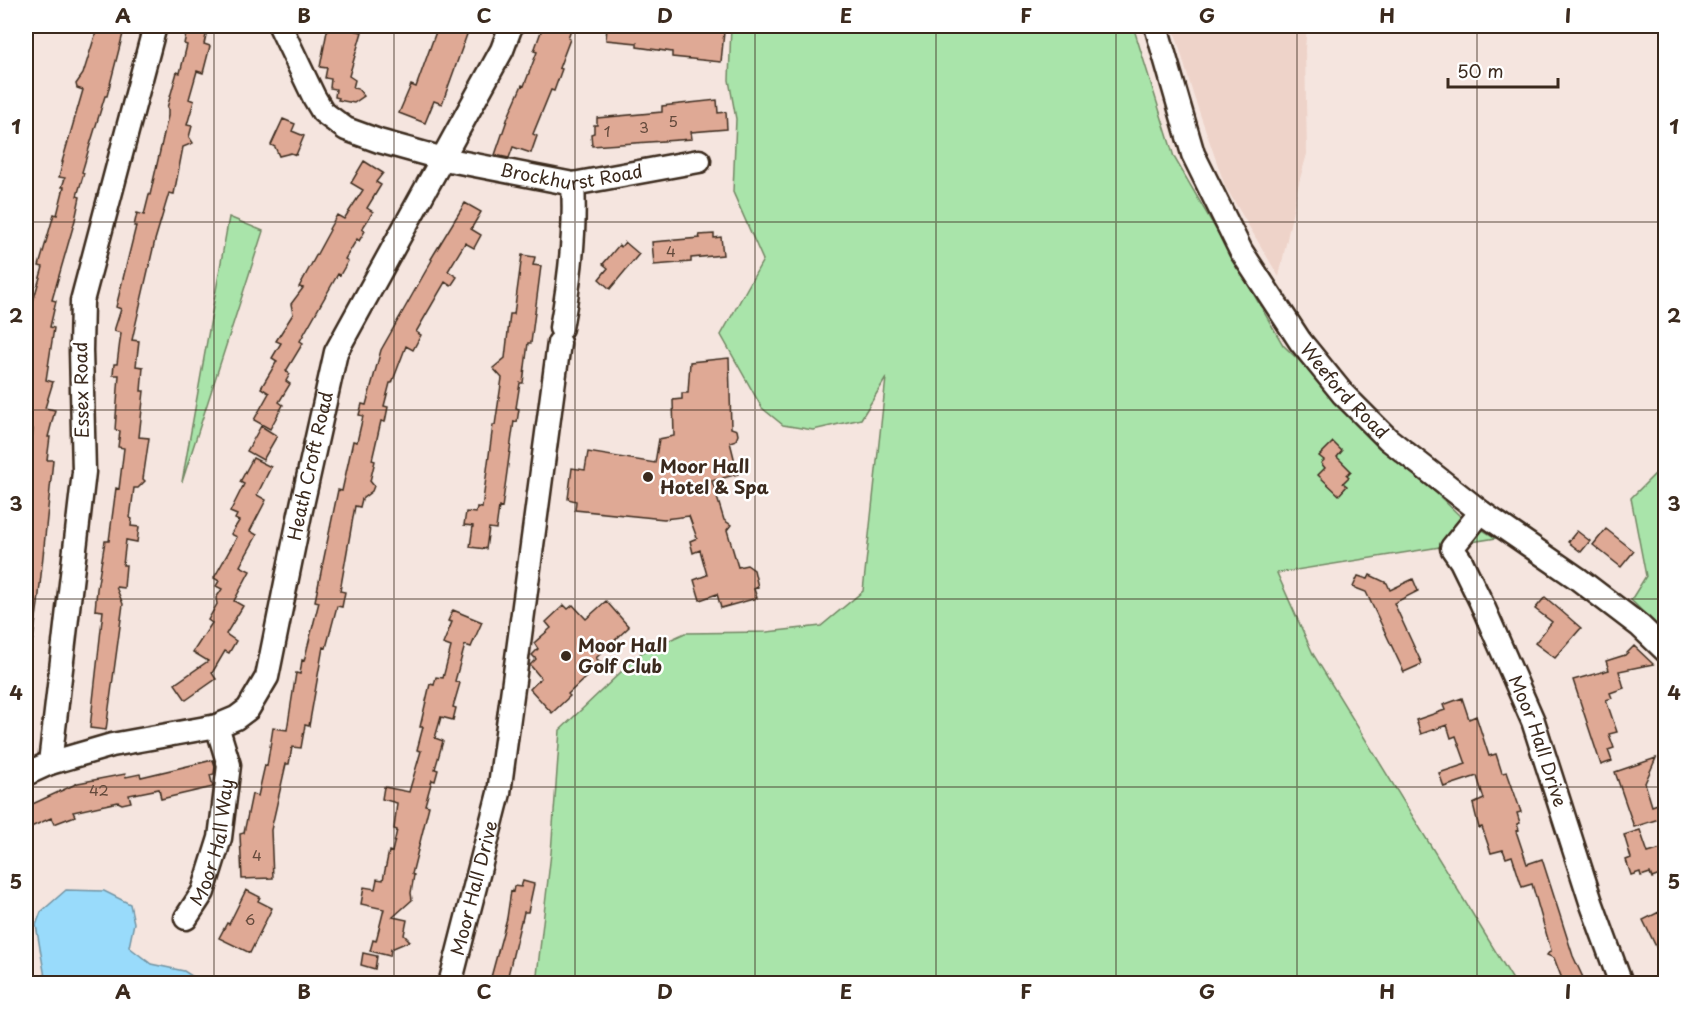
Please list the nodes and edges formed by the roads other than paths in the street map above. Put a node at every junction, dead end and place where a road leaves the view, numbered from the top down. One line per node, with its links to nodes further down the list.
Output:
1 (155, 26): 11 (street, Essex Road)
2 (280, 26): 5 (street, Brockhurst Road)
3 (511, 26): 5 (street, Heath Croft Road)
4 (1156, 26): 8 (street, Weeford Road)
5 (444, 159): 7 (street, Brockhurst Road); 10 (street, Heath Croft Road)
6 (699, 161): 7 (street, Brockhurst Road)
7 (573, 184): 14 (street, Moor Hall Drive)
8 (1482, 512): 9 (street, Weeford Road); 15 (street, Moor Hall Drive)
9 (1665, 651)
10 (217, 726): 11 (street, Heath Croft Road); 13 (street, Moor Hall Way)
11 (50, 763): 12 (street, Heath Croft Road)
12 (26, 774)
13 (186, 918)
14 (450, 984)
15 (1621, 984)

